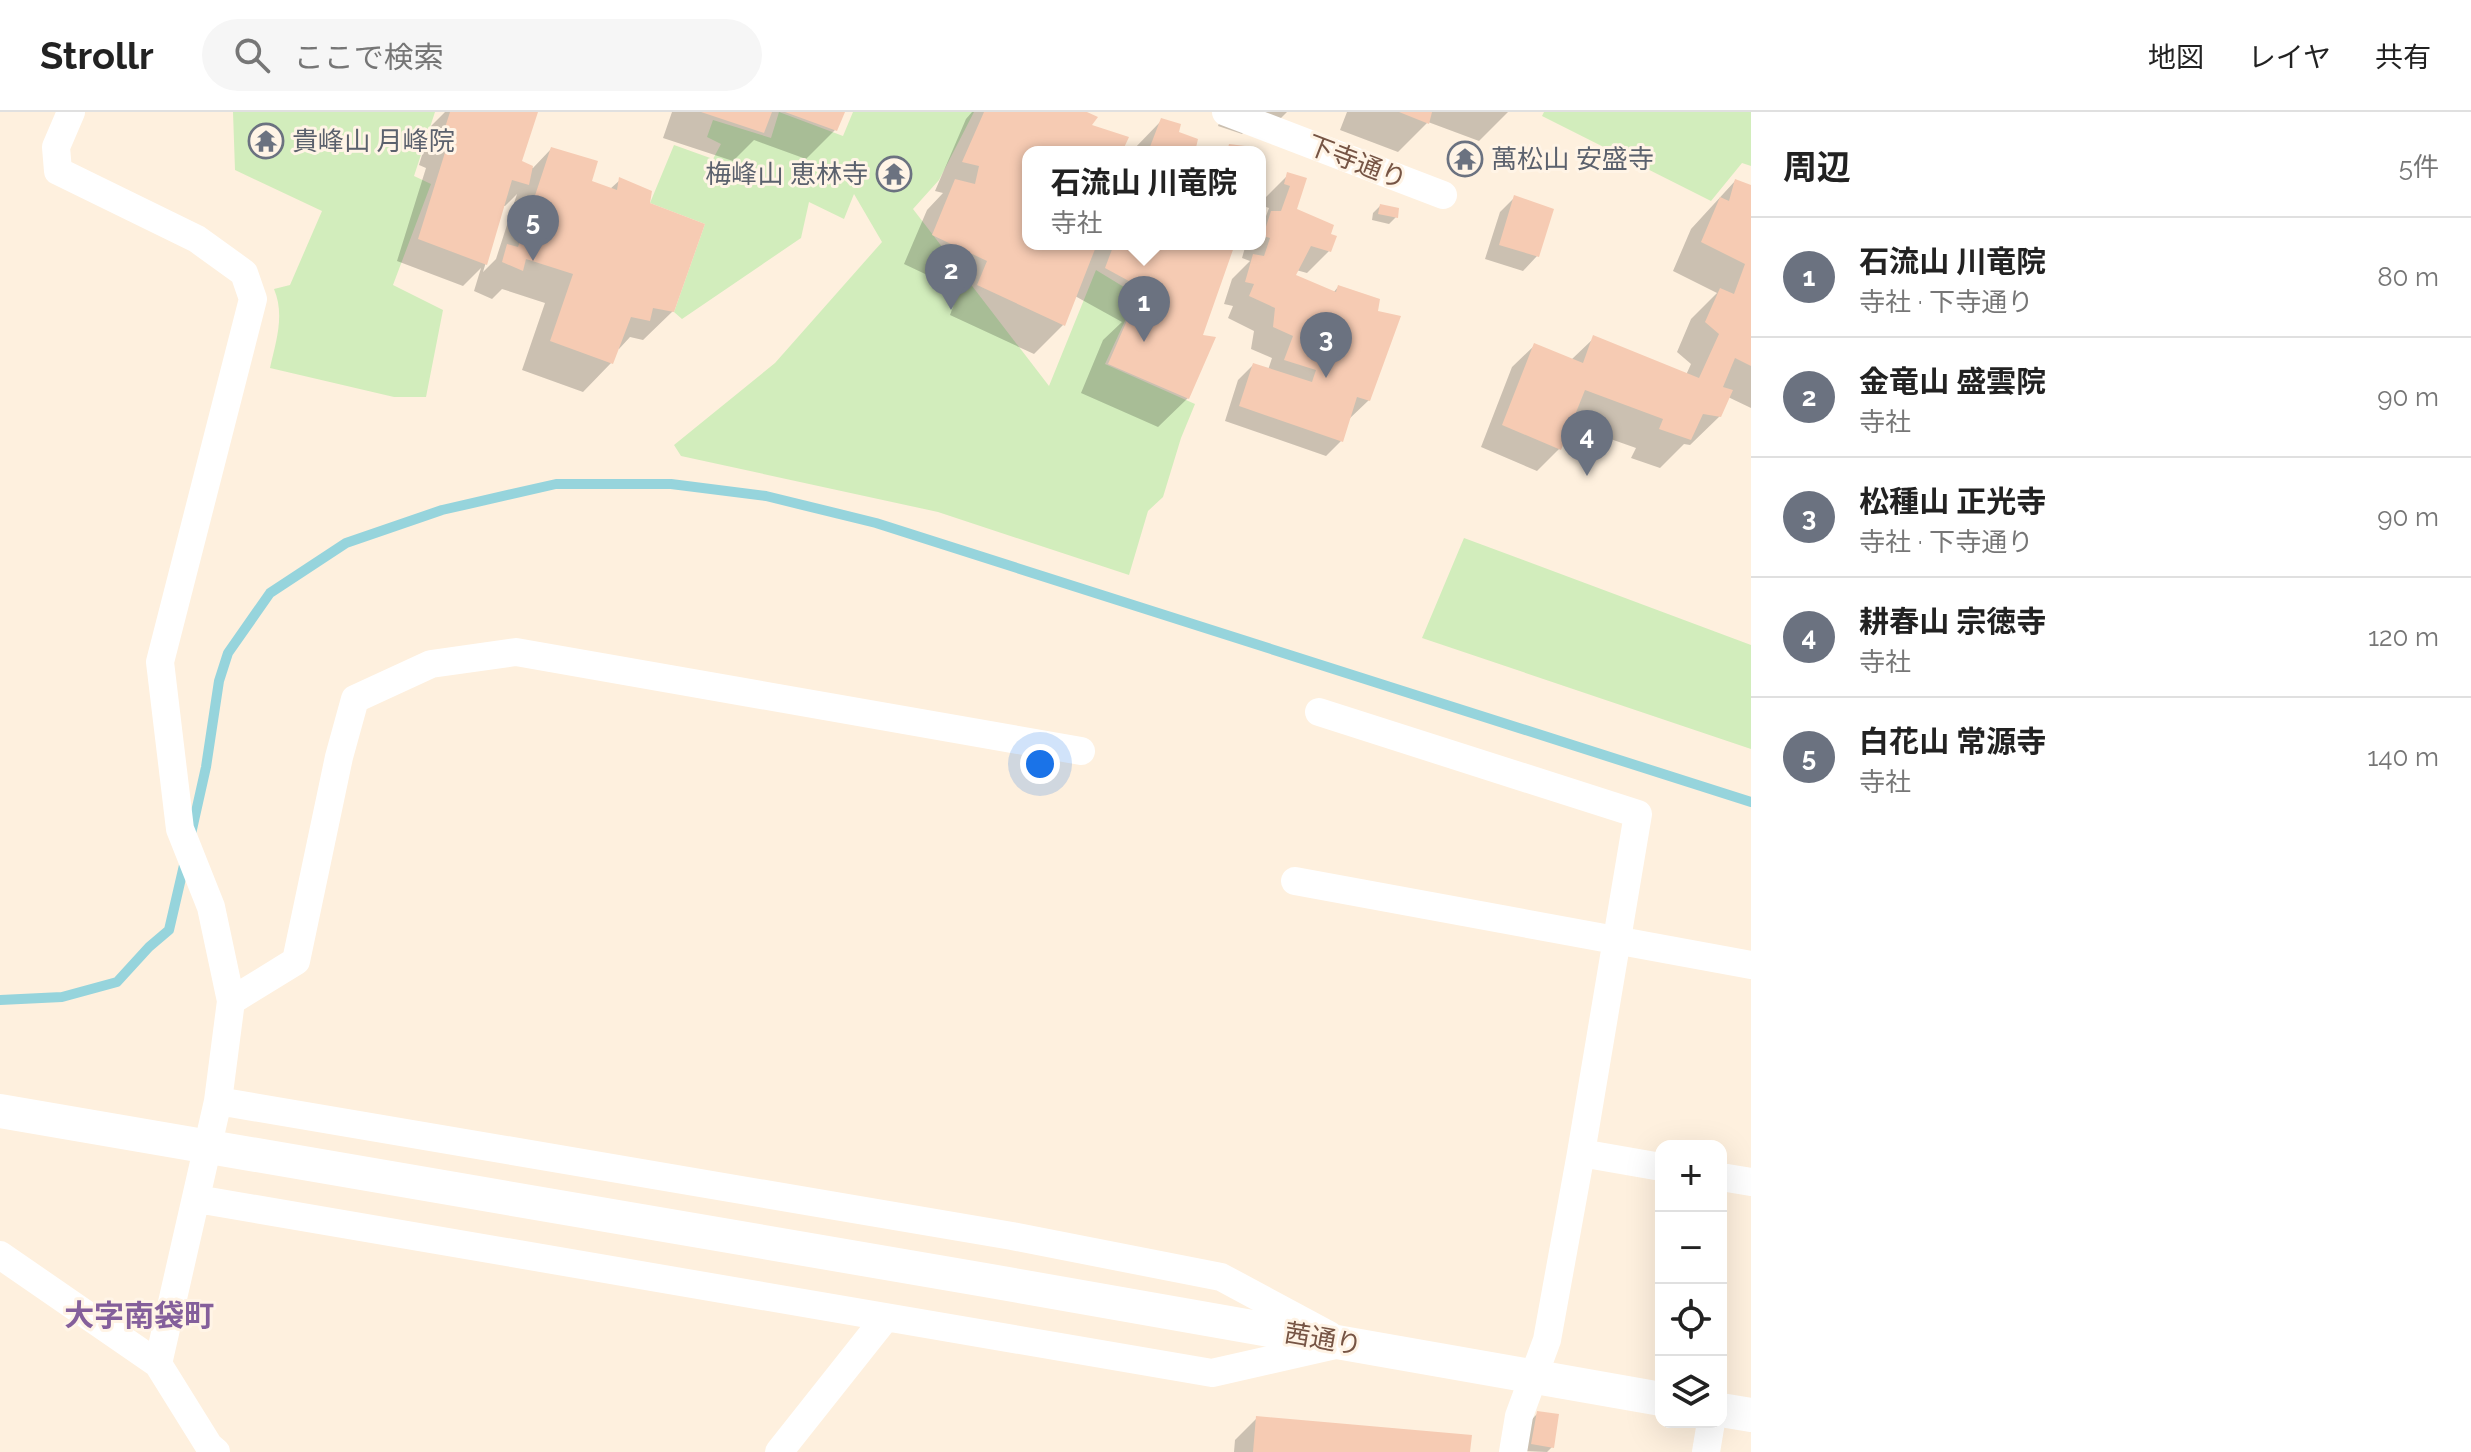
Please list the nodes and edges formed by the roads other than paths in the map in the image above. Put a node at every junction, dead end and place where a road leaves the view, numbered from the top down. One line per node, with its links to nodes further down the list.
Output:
1 (71, 112): 9 (street)
2 (1226, 112): 3 (street, 下寺通り)
3 (1443, 195)
4 (1319, 712): 7 (street)
5 (1081, 751): 9 (street)
6 (1295, 881): 7 (street)
7 (1618, 942): 8 (street); 12 (street)
8 (1751, 965)
9 (231, 1001): 10 (street)
10 (218, 1101): 16 (street); 19 (street)
11 (0, 1111): 19 (street, 茜通り)
12 (1581, 1153): 13 (street); 21 (street)
13 (1655, 1166)
14 (1727, 1178): 15 (street)
15 (1751, 1182)
16 (197, 1199): 18 (street); 20 (street)
17 (0, 1255): 20 (street)
18 (886, 1317): 19 (street); 27 (street)
19 (1343, 1343): 21 (street, 茜通り)
20 (158, 1364): 26 (street)
21 (1535, 1377): 22 (street, 茜通り); 28 (street)
22 (1655, 1398)
23 (1727, 1411): 24 (street)
24 (1751, 1415)
25 (1710, 1428): 29 (street)
26 (216, 1452)
27 (779, 1452)
28 (1513, 1452)
29 (1706, 1452)

